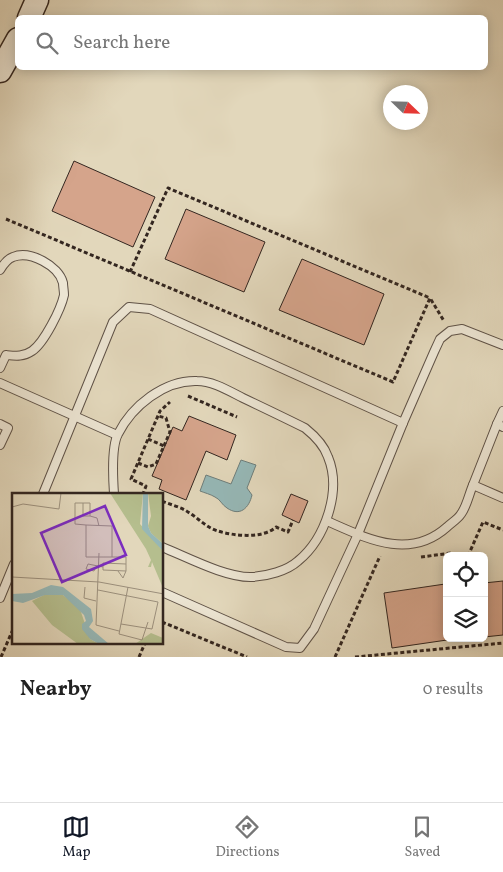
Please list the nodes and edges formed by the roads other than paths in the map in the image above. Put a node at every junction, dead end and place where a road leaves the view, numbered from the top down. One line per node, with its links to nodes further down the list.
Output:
1 (37, 0): 2 (street)
2 (30, 15)
3 (15, 44): 4 (street)
4 (0, 72)
5 (0, 270): 7 (lane)
6 (503, 345): 12 (lane)
7 (3, 353): 8 (lane)
8 (0, 368)
9 (0, 383): 11 (lane)
10 (503, 411): 14 (lane)
11 (76, 417): 12 (lane); 15 (lane); 18 (lane)
12 (403, 423): 22 (lane)
13 (0, 424): 16 (lane)
14 (500, 426): 17 (lane)
15 (117, 435): 19 (lane); 21 (lane)
16 (0, 445)
17 (472, 485): 20 (lane); 22 (lane)
18 (42, 493)
19 (114, 493)
20 (503, 498)
21 (327, 521): 22 (lane); 23 (lane)
22 (358, 534): 25 (lane)
23 (164, 548)
24 (12, 569): 26 (lane)
25 (164, 593)
26 (0, 598)

